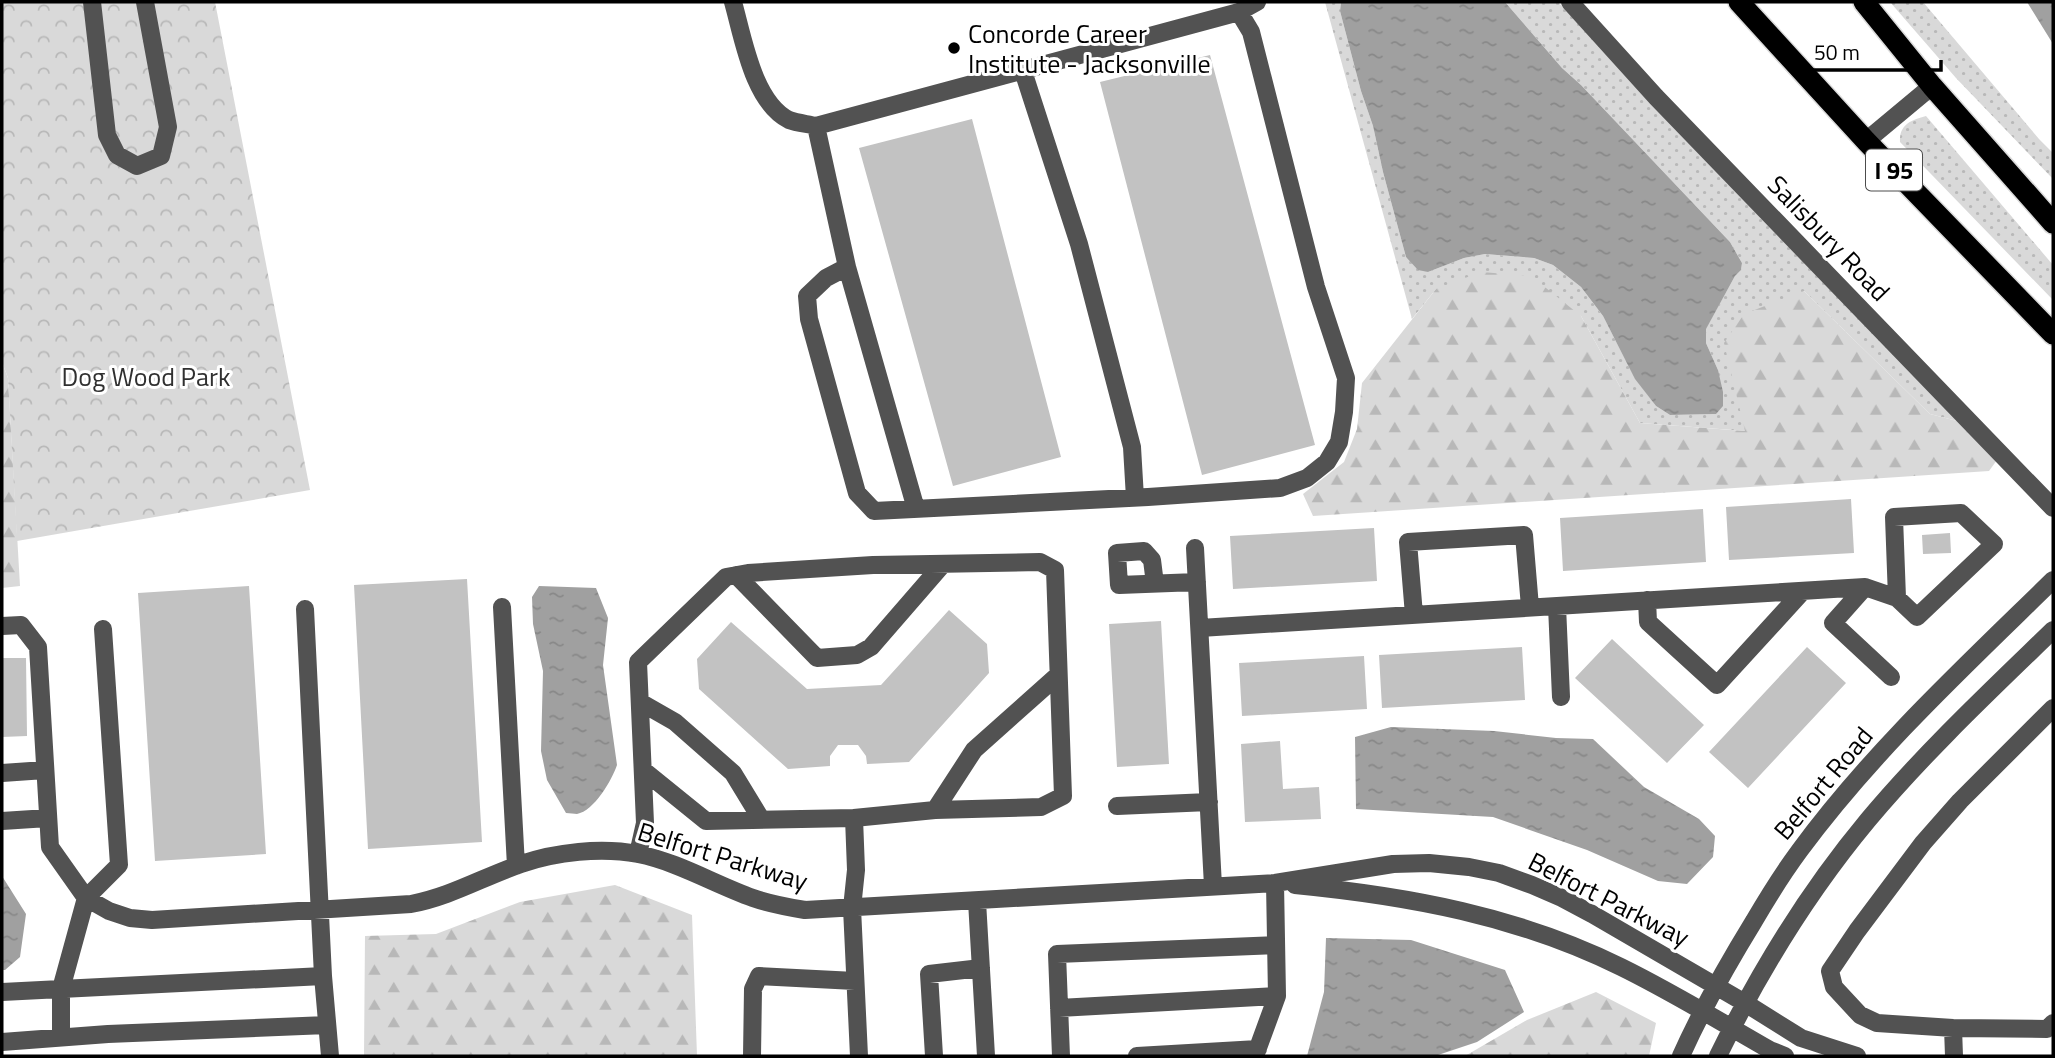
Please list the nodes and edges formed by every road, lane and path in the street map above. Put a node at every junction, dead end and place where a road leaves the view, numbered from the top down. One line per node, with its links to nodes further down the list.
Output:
1 (92, 2): 2 (street)
2 (145, 2)
3 (733, 2): 11 (street)
4 (1257, 2): 8 (street)
5 (1570, 2): 17 (street, Salisbury Road)
6 (1739, 2): 12 (highway, I 95)
7 (1864, 2): 10 (highway)
8 (1239, 12): 9 (street); 16 (street)
9 (1023, 71): 11 (street); 16 (street)
10 (1932, 86): 12 (street); 13 (highway)
11 (816, 126): 14 (street)
12 (1866, 141): 15 (highway, I 95)
13 (2053, 223)
14 (847, 267): 18 (street); 18 (street)
15 (2053, 334)
16 (1135, 498): 18 (street)
17 (2053, 508)
18 (916, 509)
19 (1195, 548): 23 (street)
20 (943, 564): 21 (street); 21 (street); 38 (street)
21 (736, 575): 41 (street)
22 (2053, 580): 65 (street, Belfort Road)
23 (1197, 582): 24 (street); 35 (street)
24 (1155, 584)
25 (1865, 587): 26 (street); 27 (street); 39 (street)
26 (1802, 591): 28 (street); 28 (street)
27 (1897, 598): 27 (street)
28 (1647, 600): 29 (street)
29 (1557, 606): 31 (street); 40 (street)
30 (502, 607): 54 (street)
31 (1530, 607): 33 (street); 33 (street)
32 (305, 609): 60 (street)
33 (1414, 615): 35 (street)
34 (2, 626): 43 (street)
35 (1200, 628): 46 (street)
36 (103, 629): 57 (street)
37 (2053, 630): 69 (street)
38 (1057, 676): 48 (street); 48 (street)
39 (1891, 677)
40 (1561, 697)
41 (640, 702): 44 (street); 51 (street)
42 (2053, 708): 75 (street)
43 (46, 770): 45 (street); 49 (street)
44 (643, 770): 51 (street); 53 (street)
45 (2, 772)
46 (1209, 802): 47 (street); 56 (street)
47 (1117, 806)
48 (935, 810): 50 (street)
49 (48, 818): 52 (street); 57 (street)
50 (854, 818): 51 (street); 59 (street)
51 (761, 819)
52 (2, 821)
53 (638, 854): 54 (street, Belfort Parkway); 59 (street, Belfort Parkway)
54 (516, 866): 60 (street, Belfort Parkway)
55 (1275, 883): 56 (street, Belfort Parkway); 61 (street); 65 (street, Belfort Parkway); 71 (street, Belfort Parkway)
56 (1213, 887): 58 (street, Belfort Parkway)
57 (86, 898): 60 (street, Belfort Parkway); 66 (street)
58 (977, 901): 59 (street, Belfort Parkway); 62 (street)
59 (852, 908): 64 (street)
60 (321, 911): 63 (street)
61 (1276, 945): 68 (street); 70 (street)
62 (981, 968): 82 (street); 83 (street)
63 (323, 976): 66 (street); 73 (street)
64 (855, 981): 80 (street); 81 (street)
65 (1715, 985): 69 (street, Belfort Parkway); 71 (street, Belfort Road)
66 (61, 989): 67 (street); 76 (street)
67 (2, 992)
68 (1277, 996): 70 (street); 78 (street)
69 (1745, 1003): 74 (street); 89 (street, Belfort Parkway)
70 (1059, 1009): 84 (street)
71 (1701, 1011): 74 (street, Belfort Parkway); 86 (street, Belfort Road)
72 (2053, 1023): 75 (street)
73 (327, 1025): 76 (street); 79 (street)
74 (1732, 1028): 87 (street); 88 (street, Belfort Parkway)
75 (1954, 1028): 90 (street)
76 (61, 1037): 77 (street)
77 (2, 1042)
78 (1256, 1053): 85 (street)
79 (330, 1056)
80 (752, 1056)
81 (859, 1056)
82 (934, 1056)
83 (986, 1056)
84 (1061, 1056)
85 (1137, 1056)
86 (1681, 1056)
87 (1718, 1056)
88 (1785, 1056)
89 (1857, 1056)
90 (1954, 1056)

